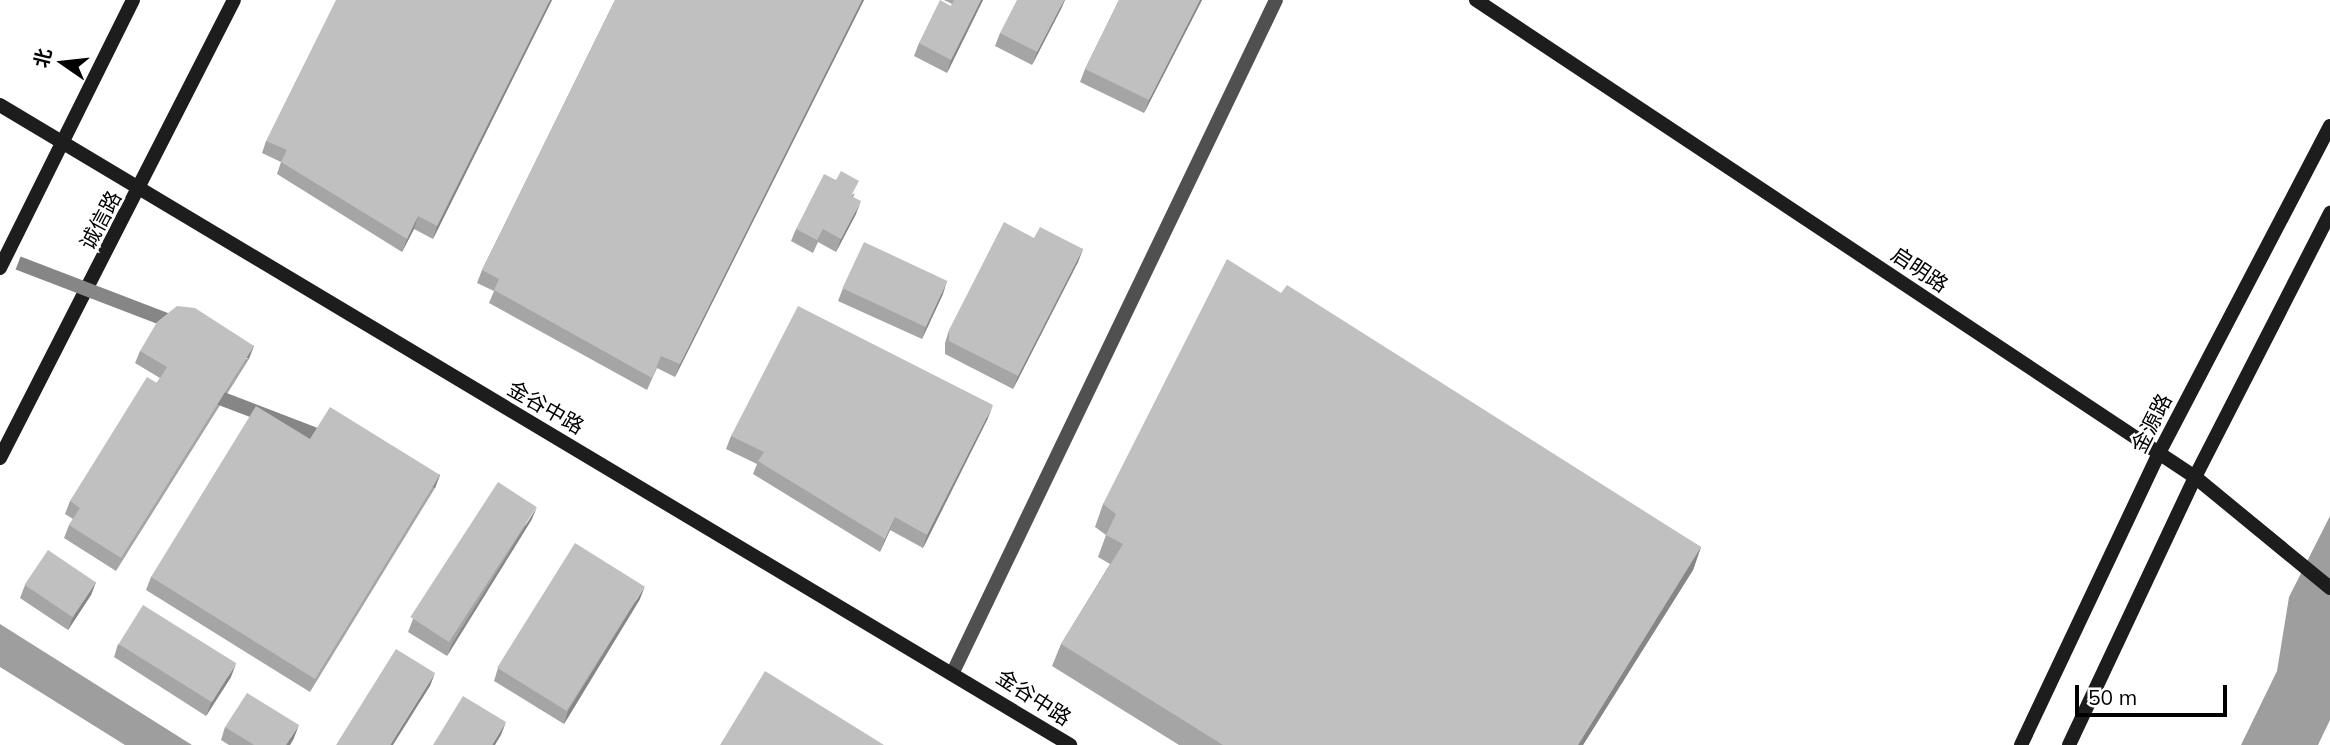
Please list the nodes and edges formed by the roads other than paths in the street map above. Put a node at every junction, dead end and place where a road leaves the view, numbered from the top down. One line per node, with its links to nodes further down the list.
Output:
1 (133, 0): 7 (street)
2 (234, 0): 8 (street, 诚信路)
3 (1276, 0): 15 (street)
4 (1476, 0): 11 (street, 启明路)
5 (0, 105): 7 (street, 金谷中路)
6 (2330, 126): 11 (street, 金源路)
7 (62, 144): 8 (street, 金谷中路); 10 (street)
8 (139, 192): 12 (street, 诚信路); 15 (street, 金谷中路)
9 (2330, 213): 13 (street)
10 (0, 268)
11 (2159, 453): 13 (street, 启明路); 17 (street, 金源路)
12 (0, 458)
13 (2195, 477): 14 (street, 启明路); 18 (street)
14 (2330, 588)
15 (954, 670): 16 (street, 金谷中路)
16 (1070, 745)
17 (2021, 745)
18 (2069, 745)

